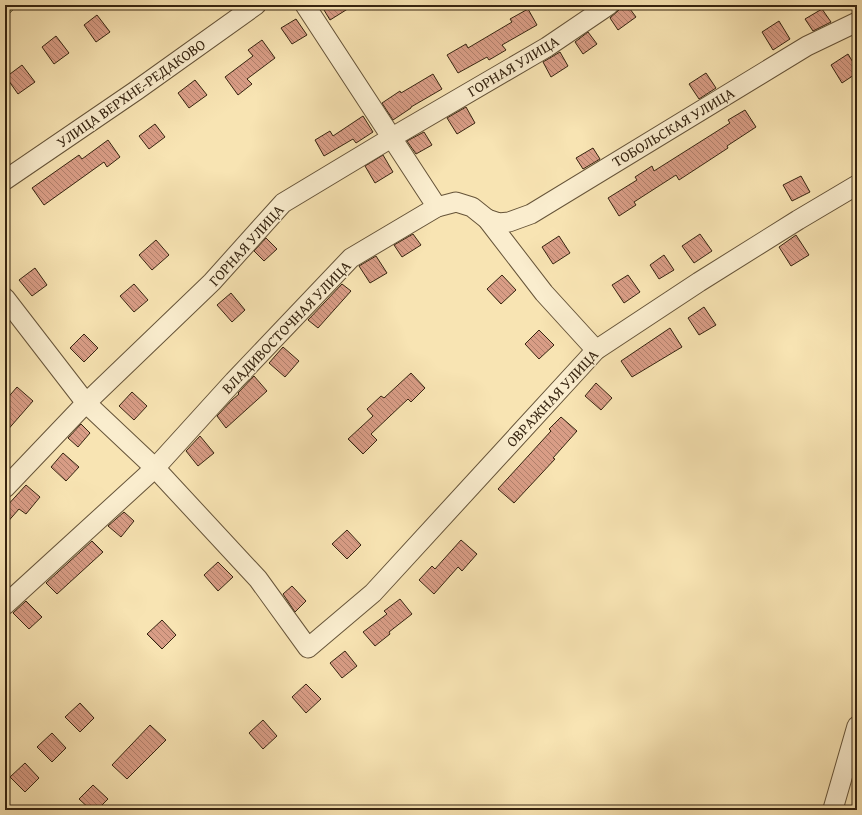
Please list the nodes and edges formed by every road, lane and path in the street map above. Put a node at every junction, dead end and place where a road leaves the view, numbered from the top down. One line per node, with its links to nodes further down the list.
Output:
1 (256, 5): 6 (street, УЛИЦА ВЕРХНЕ-РЕДАКОВО)
2 (305, 5): 5 (street)
3 (609, 5): 5 (street, ГОРНАЯ УЛИЦА)
4 (857, 22): 9 (street, ТОБОЛЬСКАЯ УЛИЦА)
5 (391, 138): 8 (street); 12 (street, ГОРНАЯ УЛИЦА)
6 (5, 180)
7 (857, 185): 11 (street, ОВРАЖНАЯ УЛИЦА)
8 (437, 207): 9 (street, ВЛАДИВОСТОЧНАЯ УЛИЦА); 13 (street, ВЛАДИВОСТОЧНАЯ УЛИЦА)
9 (487, 219): 11 (street, ВЛАДИВОСТОЧНАЯ УЛИЦА)
10 (5, 298): 12 (street)
11 (596, 350): 13 (street, ОВРАЖНАЯ УЛИЦА)
12 (86, 403): 13 (street); 14 (street, ГОРНАЯ УЛИЦА)
13 (155, 468): 15 (street, ВЛАДИВОСТОЧНАЯ УЛИЦА)
14 (5, 488)
15 (5, 605)
16 (857, 726): 17 (street)
17 (833, 809)

